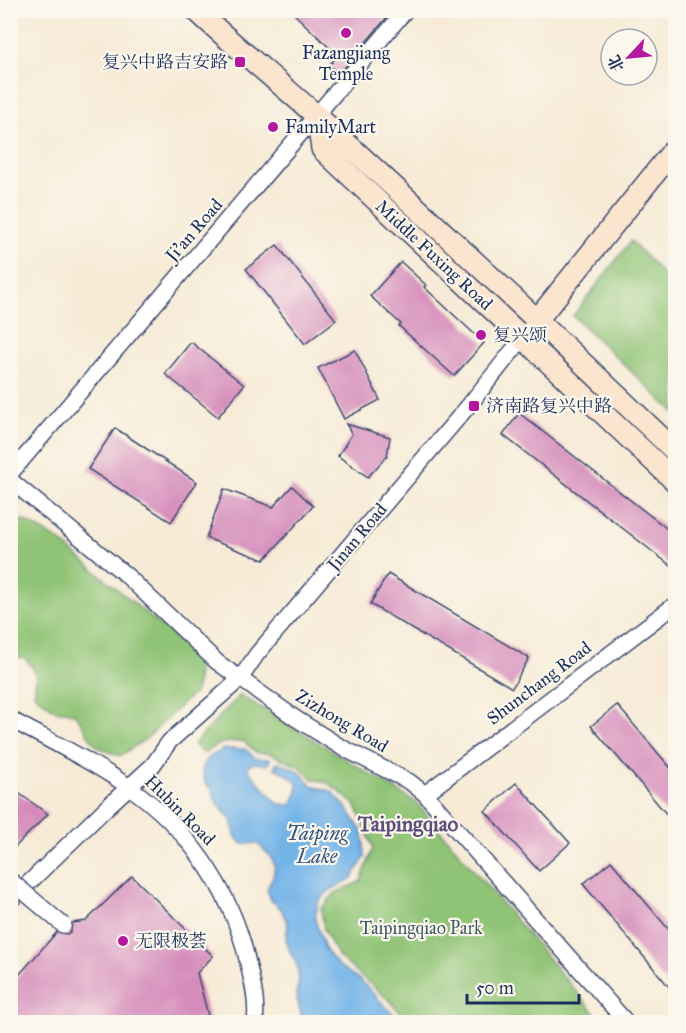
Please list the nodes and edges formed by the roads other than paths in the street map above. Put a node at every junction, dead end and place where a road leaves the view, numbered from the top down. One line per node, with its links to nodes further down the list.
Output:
1 (195, 10): 3 (main road, Middle Fuxing Road)
2 (406, 10): 3 (street, Ji'an Road)
3 (316, 116): 5 (main road, Middle Fuxing Road); 6 (main road, Middle Fuxing Road); 8 (street, Ji'an Road)
4 (675, 147): 5 (main road, Jinan Road)
5 (537, 320): 6 (street, Jinan Road); 7 (main road, Middle Fuxing Road)
6 (522, 337): 10 (main road, Middle Fuxing Road); 12 (street, Jinan Road)
7 (675, 452)
8 (10, 474)
9 (10, 480): 12 (street, Zizhong Road)
10 (675, 482)
11 (675, 604): 15 (street, Shunchang Road)
12 (240, 679): 14 (street, Jinan Road); 15 (street, Zizhong Road)
13 (10, 719): 14 (street, Hubin Road)
14 (130, 787): 16 (street, Jinan Road); 19 (street, Hubin Road)
15 (425, 794): 20 (street, Zizhong Road)
16 (16, 885): 17 (street, Jinan Road); 18 (street, bridge)
17 (10, 901)
18 (63, 925)
19 (255, 1023)
20 (626, 1023)

